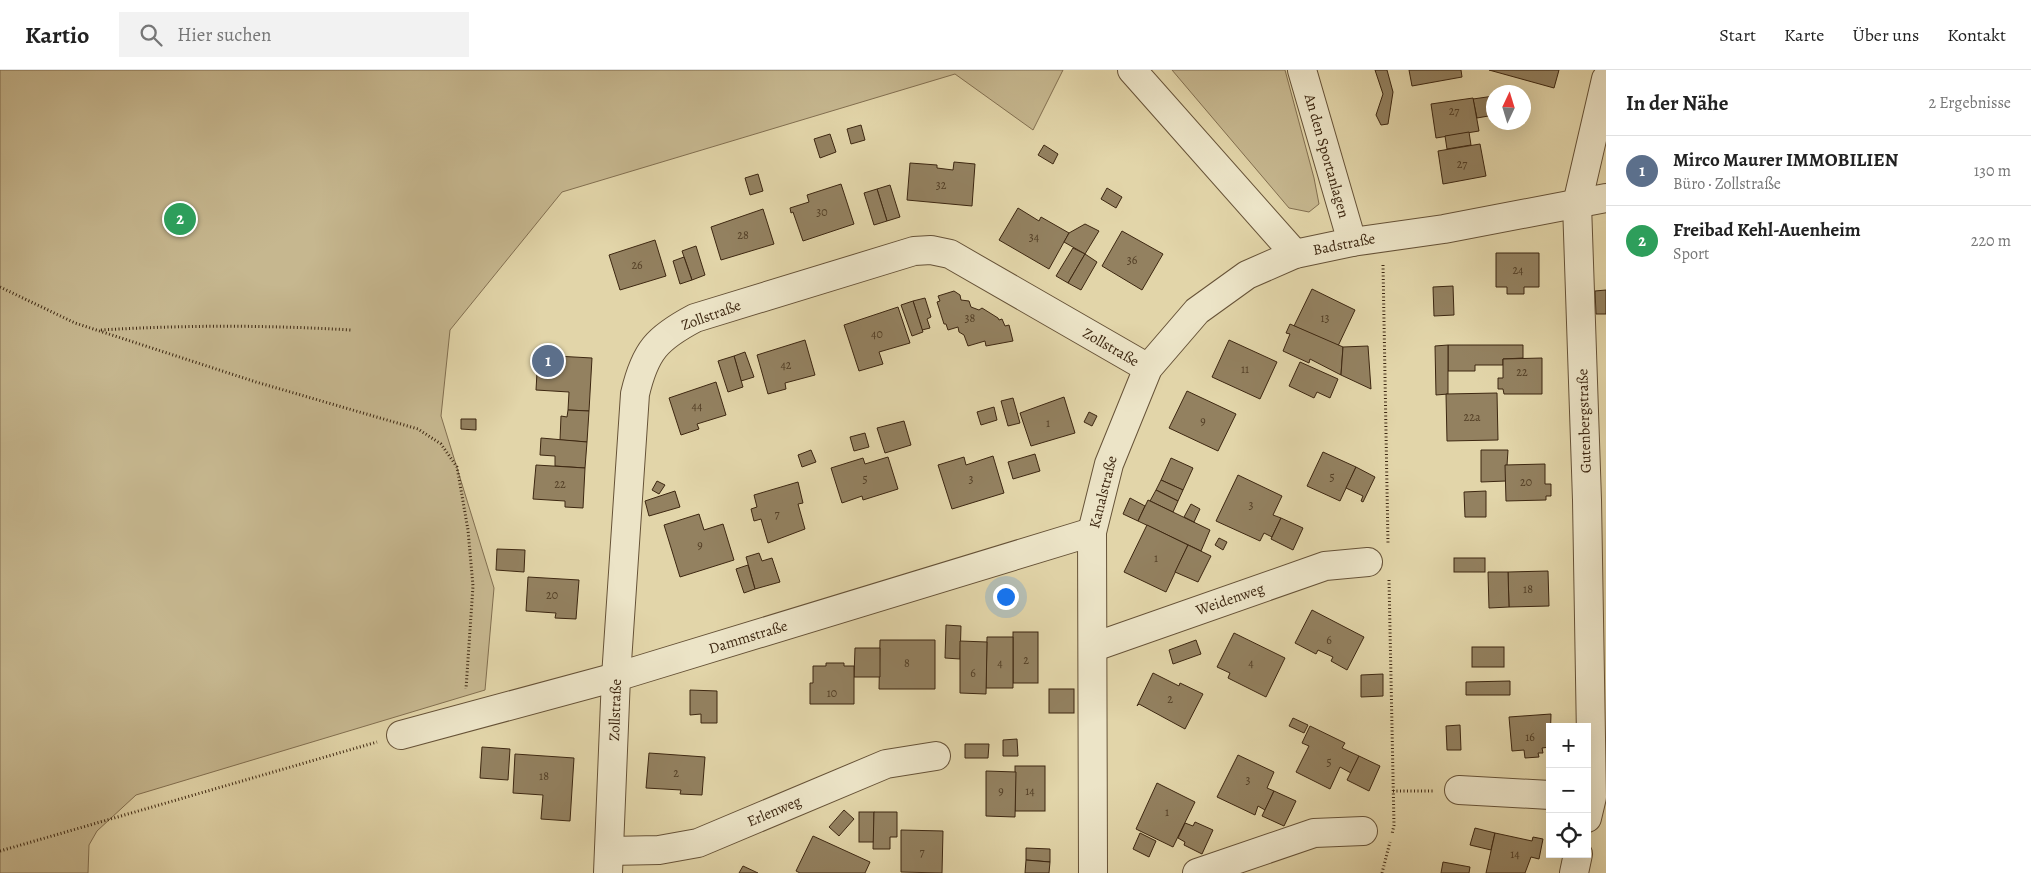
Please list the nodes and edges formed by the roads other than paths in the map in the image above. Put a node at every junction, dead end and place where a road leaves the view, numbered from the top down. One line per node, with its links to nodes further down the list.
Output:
1 (1132, 70): 7 (street, Badstraße)
2 (1302, 70): 6 (street, An den Sportanlagen)
3 (1606, 79): 5 (street, Gutenbergstraße)
4 (1606, 198): 5 (street, Badstraße)
5 (1577, 204): 6 (street, Badstraße); 17 (street, Gutenbergstraße)
6 (1352, 242): 7 (street, Badstraße)
7 (1295, 254): 8 (street, Kanalstraße)
8 (1148, 368): 9 (street, Kanalstraße); 12 (street, Zollstraße)
9 (1092, 532): 11 (street, Kanalstraße); 12 (street, Dammstraße)
10 (1382, 561): 11 (street, Weidenweg)
11 (1094, 647): 21 (street, Kanalstraße)
12 (616, 677): 13 (street, Dammstraße); 20 (street, Zollstraße)
13 (402, 735)
14 (936, 756): 20 (street, Erlenweg)
15 (1459, 790): 16 (street)
16 (1546, 794)
17 (1593, 802)
18 (1363, 831): 22 (street)
19 (1577, 858): 23 (street)
20 (608, 862)
21 (1093, 873)
22 (1196, 873)
23 (1574, 873)

